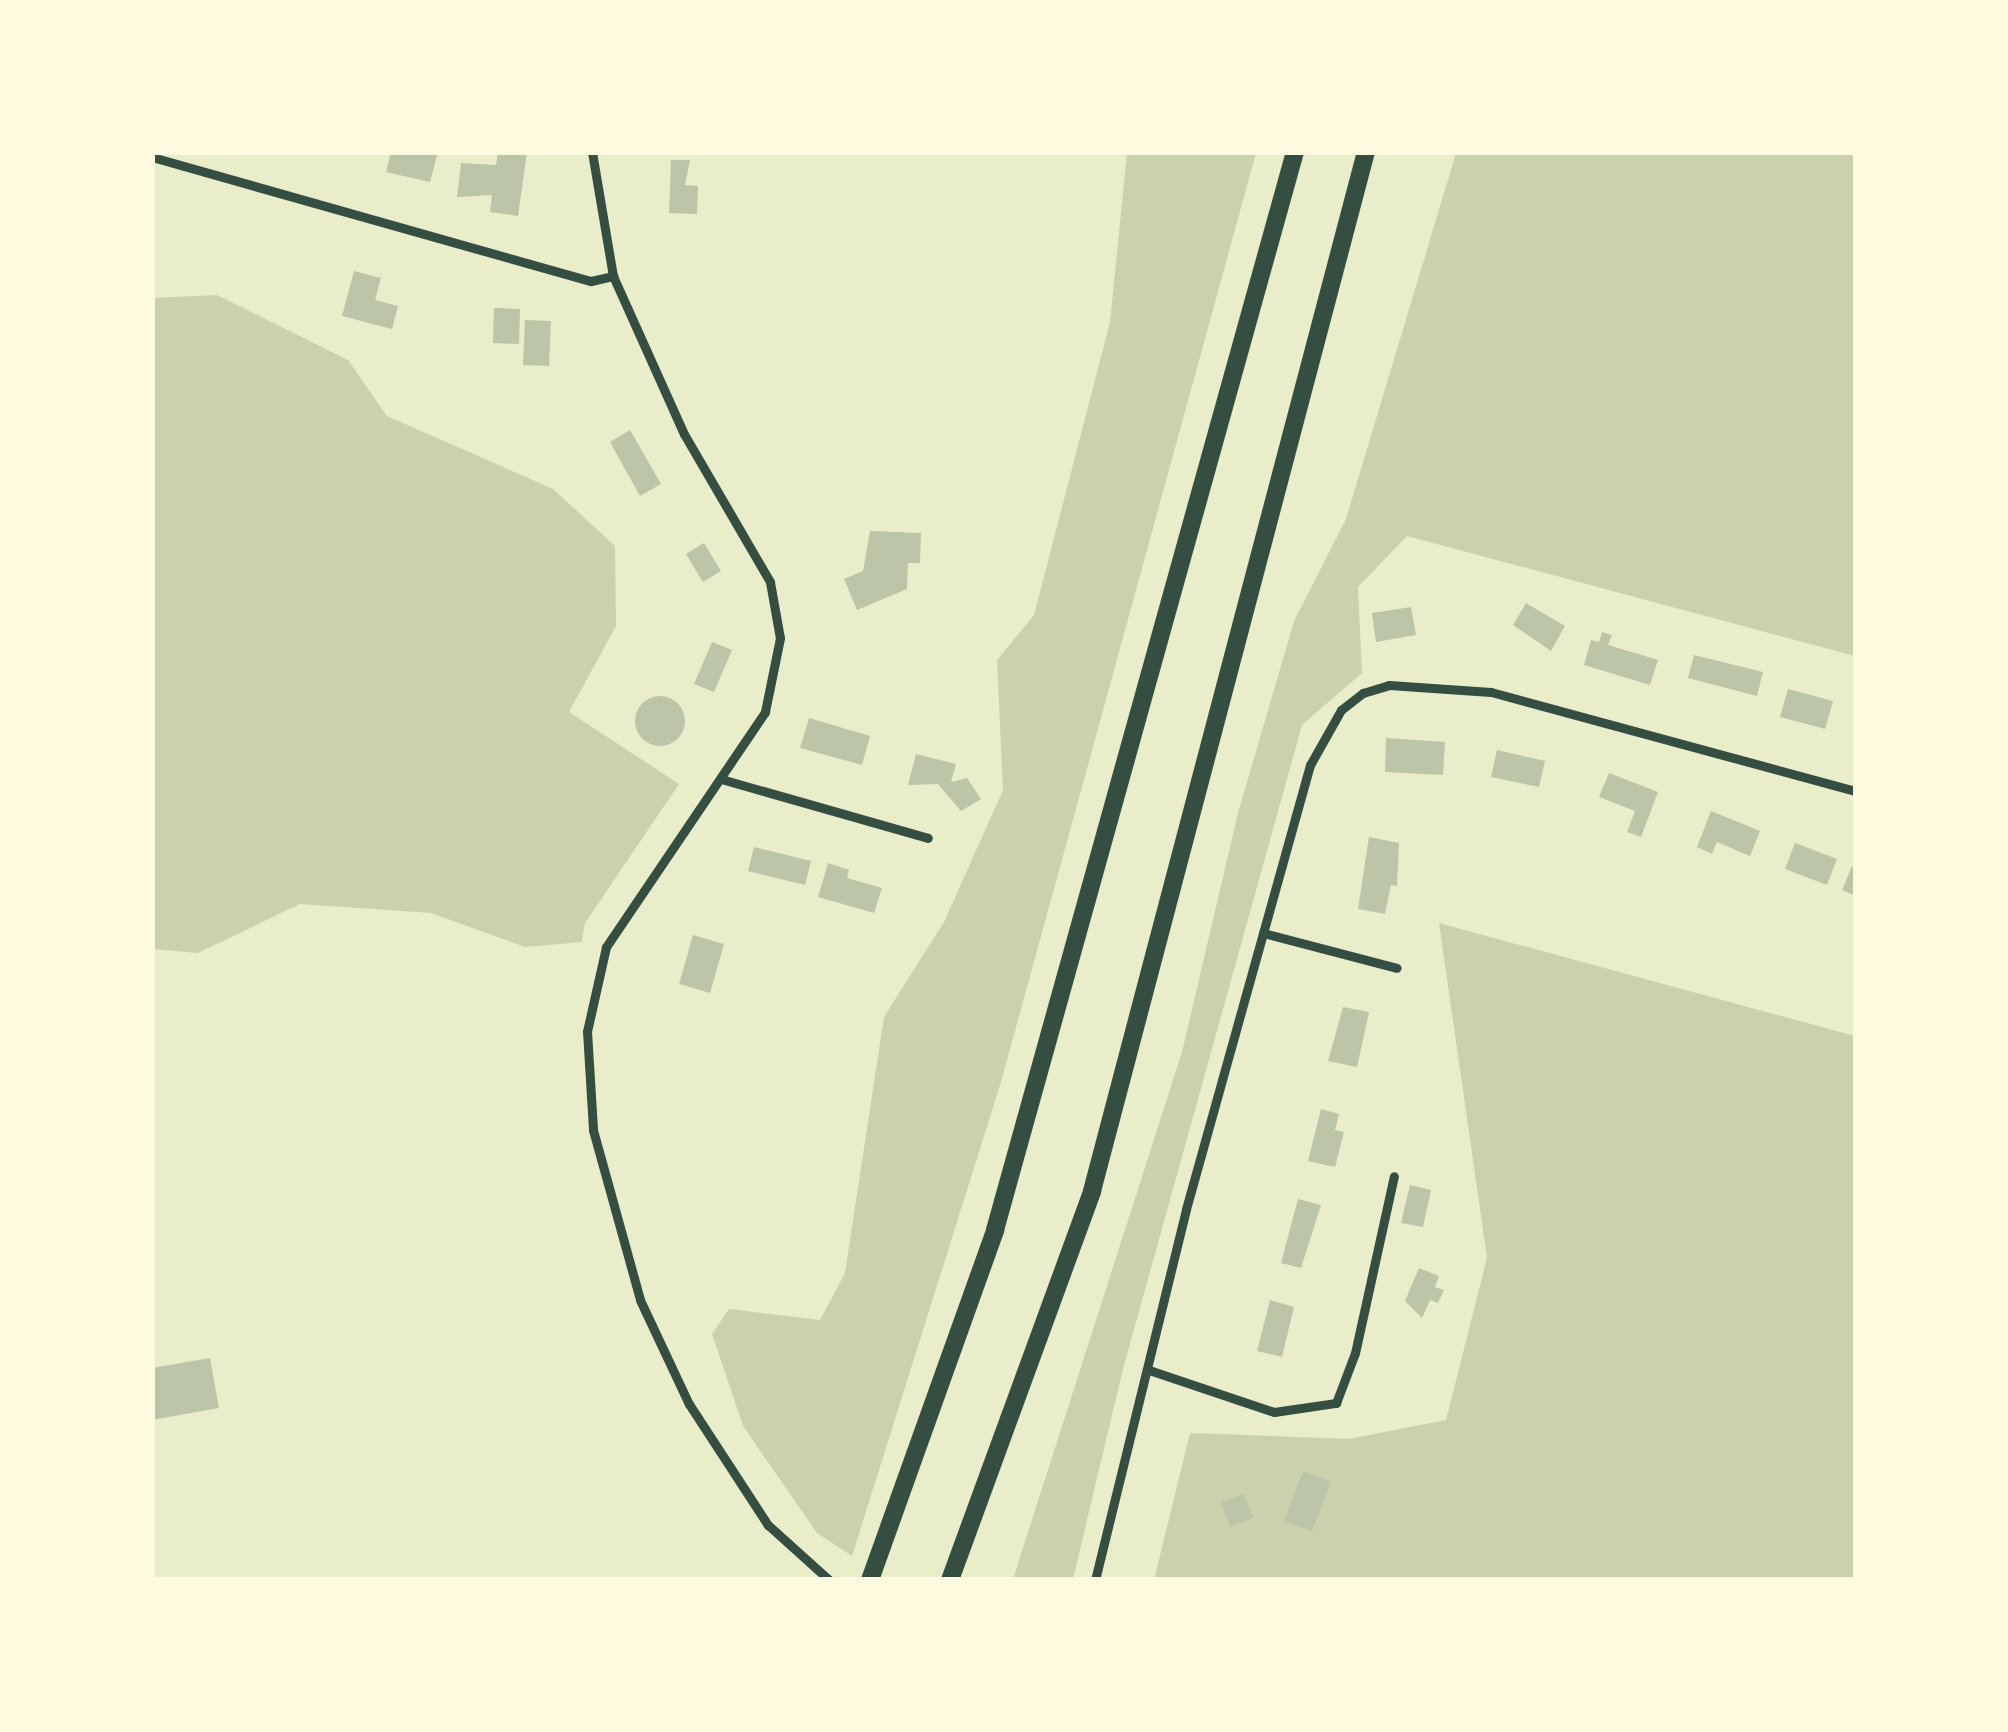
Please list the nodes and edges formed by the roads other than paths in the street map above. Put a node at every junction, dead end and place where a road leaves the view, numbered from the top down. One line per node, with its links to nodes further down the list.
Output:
1 (592, 152): 5 (street)
2 (1295, 152): 15 (highway)
3 (1366, 152): 13 (highway)
4 (152, 157): 5 (street)
5 (613, 276): 6 (street)
6 (722, 779): 8 (street); 14 (street)
7 (1856, 791): 9 (street)
8 (928, 838)
9 (1263, 933): 10 (street); 12 (street)
10 (1397, 968)
11 (1394, 1176): 12 (street)
12 (1149, 1370): 16 (street)
13 (953, 1573)
14 (830, 1580)
15 (870, 1580)
16 (1095, 1580)

